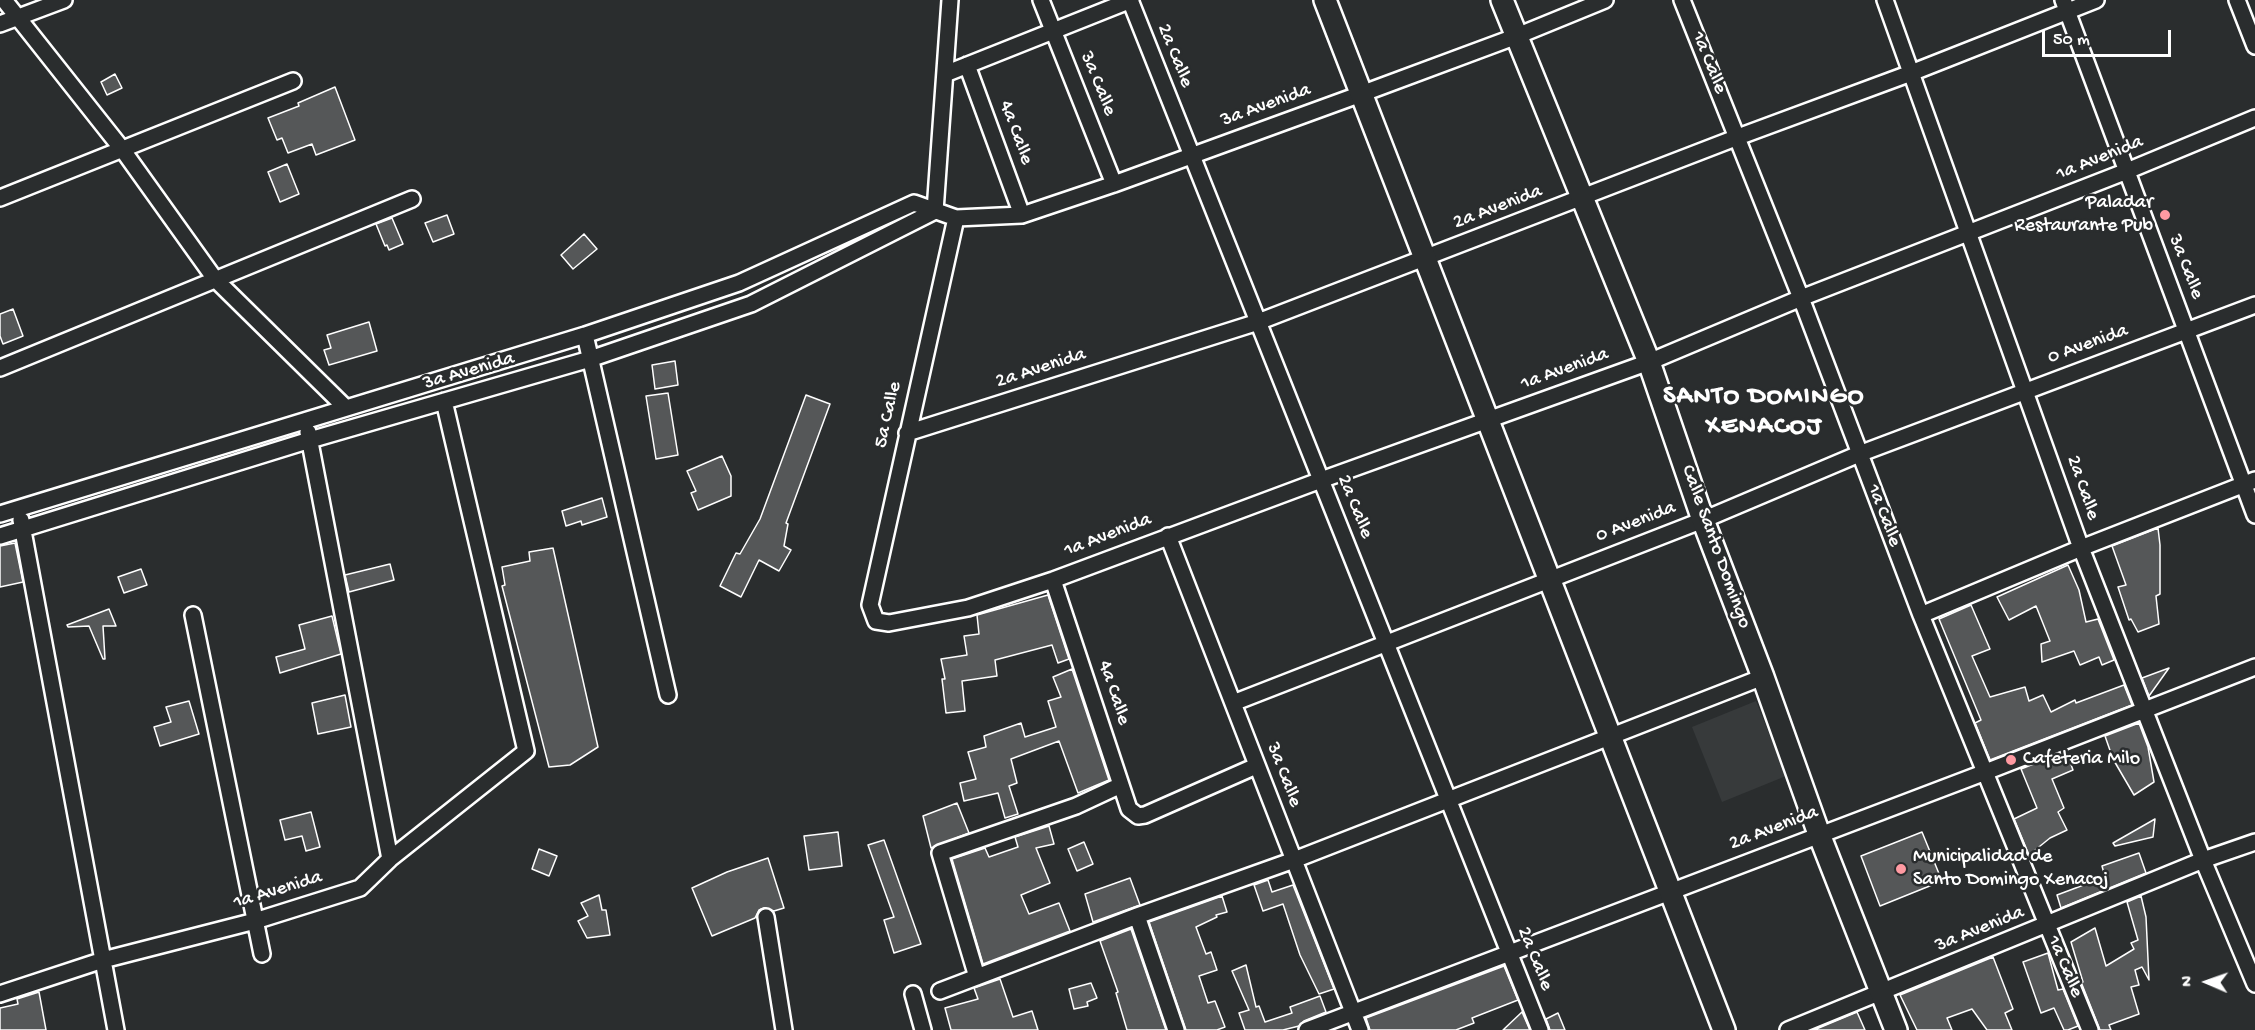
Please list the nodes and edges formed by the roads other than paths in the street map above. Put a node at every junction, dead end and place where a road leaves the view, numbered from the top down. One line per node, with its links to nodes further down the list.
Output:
1 (4, 0): 14 (street)
2 (64, 0): 14 (street)
3 (950, 0): 21 (street)
4 (1041, 0): 16 (street, 3a Calle)
5 (1130, 0): 16 (street); 27 (street, 2a Calle)
6 (1325, 0): 23 (main road)
7 (1502, 0): 17 (main road, Calle Santo Domingo)
8 (1605, 0): 17 (street, 3a Avenida)
9 (1682, 0): 25 (street, 1a Calle)
10 (1885, 0): 20 (street, 2a Calle)
11 (2096, 0): 13 (street, 2a Avenida)
12 (2237, 0): 18 (street)
13 (2065, 6): 20 (street, 2a Avenida); 28 (street, 3a Calle)
14 (17, 17): 15 (street); 26 (street)
15 (0, 24)
16 (1054, 31): 19 (street); 29 (street, 3a Calle)
17 (1516, 36): 23 (street, 3a Avenida); 31 (main road, Calle Santo Domingo)
18 (2255, 46)
19 (967, 65): 21 (street); 34 (street, 4a Calle)
20 (1911, 73): 25 (street, 2a Avenida); 36 (street, 2a Calle)
21 (945, 74): 33 (street)
22 (293, 81): 26 (street)
23 (1361, 94): 27 (street, 3a Avenida); 37 (main road)
24 (2255, 118): 28 (street, 1a Avenida)
25 (1738, 137): 31 (street, 2a Avenida); 39 (street, 1a Calle)
26 (122, 149): 30 (street); 38 (street)
27 (1191, 155): 29 (street, 3a Avenida); 41 (street, 2a Calle)
28 (2127, 171): 36 (street, 1a Avenida); 42 (street, 3a Calle)
29 (1114, 184): 34 (street, 3a Avenida)
30 (0, 198)
31 (1581, 198): 37 (street, 2a Avenida); 45 (main road, Calle Santo Domingo)
32 (412, 199): 38 (street)
33 (935, 211): 35 (street, 3a Avenida); 43 (street, 3a Avenida); 44 (street, 3a Avenida)
34 (1022, 214): 35 (street, 3a Avenida)
35 (956, 218): 52 (street, 5a Calle)
36 (1967, 234): 39 (street, 1a Avenida); 47 (street, 2a Calle)
37 (1425, 258): 41 (street, 2a Avenida); 51 (main road)
38 (215, 279): 46 (street); 49 (street)
39 (1801, 298): 45 (street, 1a Avenida); 54 (street, 1a Calle)
40 (2255, 305): 42 (street, 0 Avenida)
41 (1258, 322): 52 (street, 2a Avenida); 55 (street, 2a Calle)
42 (2187, 332): 47 (street, 0 Avenida); 56 (street, 3a Calle)
43 (585, 335): 44 (street); 49 (street, 3a Avenida)
44 (590, 359): 48 (street, 3a Avenida); 73 (street)
45 (1649, 362): 51 (street, 1a Avenida); 60 (main road, Calle Santo Domingo)
46 (0, 368)
47 (2025, 390): 54 (street, 0 Avenida); 64 (street, 2a Calle)
48 (444, 401): 53 (street, 3a Avenida); 83 (street, 1a Avenida)
49 (345, 407): 50 (street, 3a Avenida)
50 (306, 419): 53 (street); 57 (street, 3a Avenida)
51 (1488, 420): 55 (street, 1a Avenida); 66 (main road)
52 (907, 433): 69 (street, 5a Calle)
53 (310, 441): 61 (street, 3a Avenida); 83 (street)
54 (1859, 454): 60 (street, 0 Avenida); 68 (street, 1a Calle)
55 (1321, 480): 63 (street, 1a Avenida); 70 (street, 2a Calle)
56 (2249, 482): 59 (street, 3a Calle); 64 (street)
57 (19, 507): 58 (street, 3a Avenida); 61 (street)
58 (0, 514)
59 (2255, 514)
60 (1703, 520): 66 (street, 0 Avenida); 72 (main road, Calle Santo Domingo)
61 (23, 528): 62 (street, 3a Avenida); 93 (street)
62 (0, 536)
63 (1168, 536): 65 (street, 1a Avenida); 74 (street, 3a Calle)
64 (2081, 548): 68 (street); 75 (street, 2a Calle)
65 (1053, 580): 69 (street, 1a Avenida); 79 (street, 4a Calle)
66 (1550, 580): 70 (street, 0 Avenida); 76 (main road)
67 (193, 615): 89 (street)
68 (1921, 615): 78 (street, 1a Calle)
69 (876, 621)
70 (1386, 643): 74 (street, 0 Avenida); 80 (street, 2a Calle)
71 (2255, 667): 75 (street, 2a Avenida)
72 (1763, 677): 76 (street); 81 (main road, Calle Santo Domingo)
73 (668, 695)
74 (1233, 703): 77 (street, 3a Calle)
75 (2143, 709): 78 (street, 2a Avenida); 85 (street, 2a Calle)
76 (1610, 736): 80 (street); 86 (main road)
77 (1256, 766): 79 (street, 4a Calle); 84 (street, 3a Calle)
78 (1983, 773): 81 (street, 2a Avenida); 90 (street, 1a Calle)
79 (1121, 785): 94 (street)
80 (1448, 799): 84 (street); 91 (street, 2a Calle)
81 (1819, 834): 86 (street, 2a Avenida); 97 (main road, Calle Santo Domingo)
82 (2255, 842): 85 (street, 3a Avenida)
83 (390, 859): 89 (street, 1a Avenida)
84 (1294, 860): 87 (street); 100 (street, 3a Calle)
85 (2203, 860): 90 (street, 3a Avenida); 95 (street, 2a Calle)
86 (1671, 892): 91 (street, 2a Avenida); 108 (main road)
87 (1137, 916): 94 (street); 104 (street)
88 (766, 917): 102 (street)
89 (255, 921): 92 (street); 93 (street, 1a Avenida)
90 (2046, 926): 97 (street, 3a Avenida); 111 (street, 1a Calle)
91 (1509, 952): 100 (street, 2a Avenida); 107 (street, 2a Calle)
92 (262, 954)
93 (103, 960): 98 (street, 1a Avenida); 101 (street)
94 (977, 977): 96 (street)
95 (2255, 984)
96 (940, 991)
97 (1881, 992): 109 (street, 3a Avenida); 110 (main road, Calle Santo Domingo)
98 (0, 994)
99 (913, 994): 103 (street)
100 (1353, 1012): 105 (street, 2a Avenida); 106 (street, 3a Calle)
101 (116, 1030)
102 (784, 1030)
103 (923, 1030)
104 (1176, 1030)
105 (1307, 1030)
106 (1360, 1030)
107 (1540, 1030)
108 (1724, 1030)
109 (1788, 1030)
110 (1896, 1030)
111 (2090, 1030)

